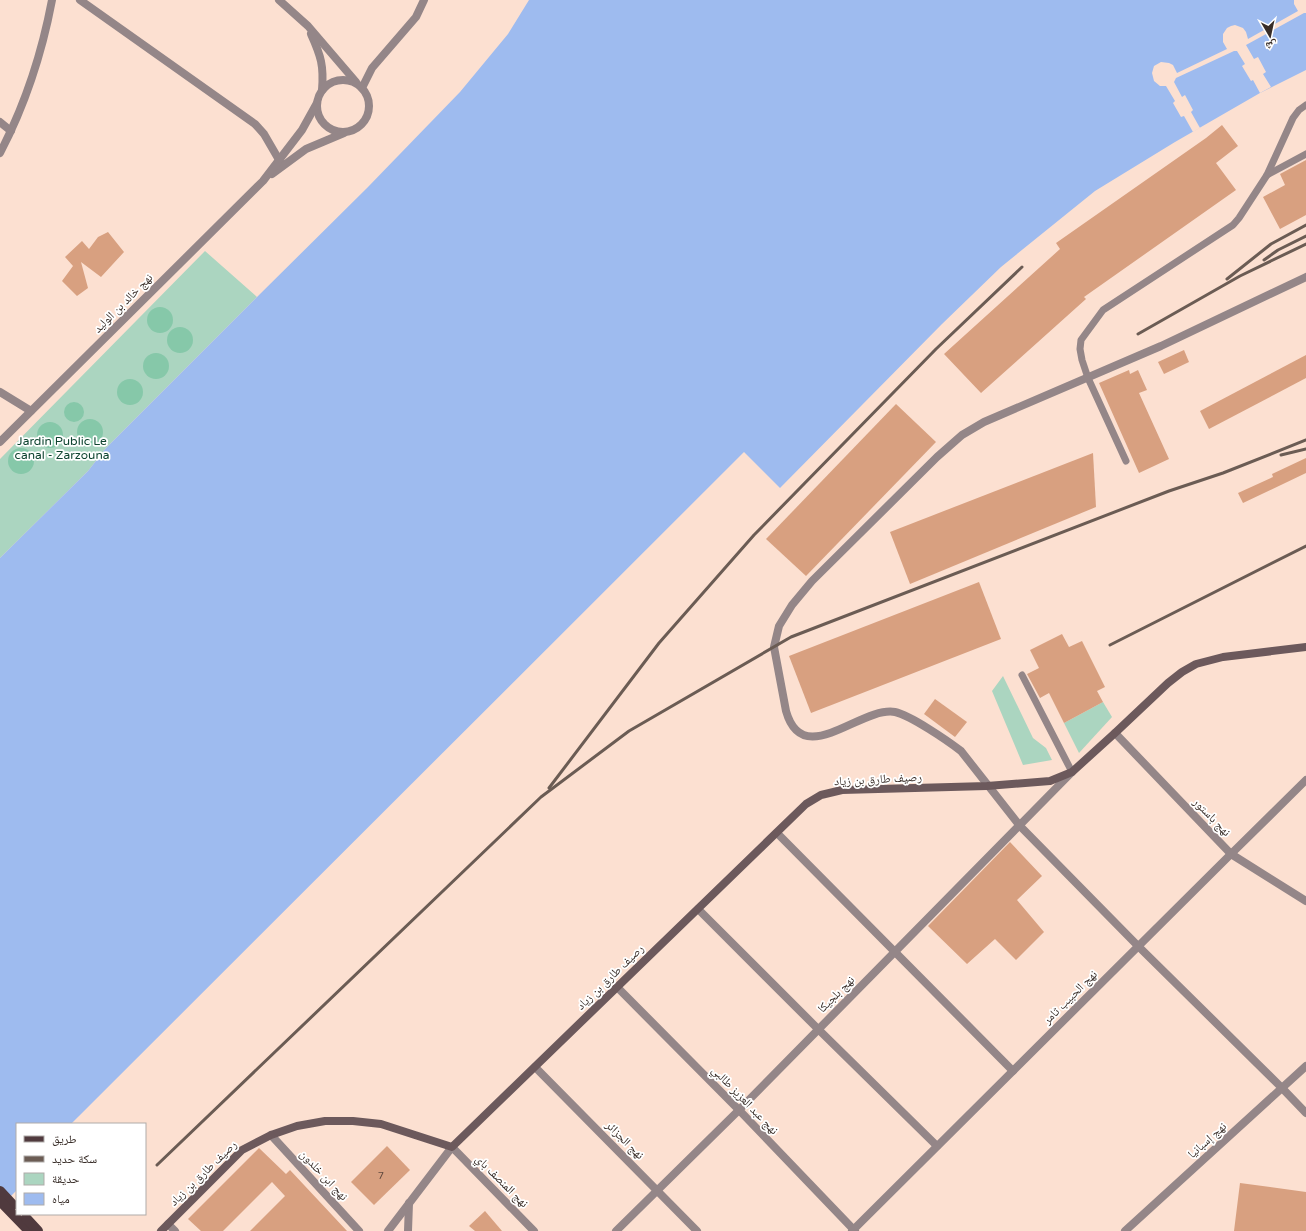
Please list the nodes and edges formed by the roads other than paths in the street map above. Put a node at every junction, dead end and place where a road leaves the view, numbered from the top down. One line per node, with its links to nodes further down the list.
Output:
1 (52, 0): 11 (street)
2 (80, 0): 15 (street)
3 (279, 0): 5 (street)
4 (424, 0): 6 (street)
5 (308, 26): 6 (street); 7 (street)
6 (360, 86): 7 (street); 12 (street)
7 (322, 90): 8 (street)
8 (317, 103): 12 (street); 15 (street, نهج خالد بن الوليد)
9 (1306, 105): 16 (lane)
10 (0, 122): 11 (street)
11 (11, 131): 13 (street)
12 (348, 132): 15 (street, نهج خالد بن الوليد)
13 (0, 153)
14 (1306, 154): 16 (lane)
15 (281, 163): 20 (street, نهج خالد بن الوليد)
16 (1267, 175): 18 (lane)
17 (1306, 277): 18 (street)
18 (1088, 378): 22 (lane); 28 (street)
19 (0, 392): 20 (street)
20 (31, 411): 21 (street, نهج خالد بن الوليد)
21 (0, 442)
22 (1126, 461)
23 (1306, 647): 25 (main road, رصيف طارق بن زياد)
24 (1022, 675): 26 (lane)
25 (1115, 734): 26 (main road, رصيف طارق بن زياد); 31 (street, نهج باستور)
26 (1072, 772): 28 (main road, رصيف طارق بن زياد); 29 (street, نهج بلجيكا)
27 (1306, 780): 31 (street, نهج الحبيب ثامر)
28 (987, 786): 29 (street); 30 (main road, رصيف طارق بن زياد)
29 (1020, 826): 34 (street); 35 (street, نهج بلجيكا)
30 (777, 833): 33 (main road, رصيف طارق بن زياد); 35 (street)
31 (1230, 854): 32 (street, نهج باستور); 34 (street, نهج الحبيب ثامر)
32 (1306, 901)
33 (698, 909): 36 (main road, رصيف طارق بن زياد); 37 (street)
34 (1138, 946): 40 (street, نهج الحبيب ثامر); 41 (street)
35 (895, 952): 37 (street, نهج بلجيكا); 40 (street)
36 (617, 987): 39 (main road, رصيف طارق بن زياد); 42 (street, نهج عبد العزيز طالبي)
37 (818, 1030): 42 (street, نهج بلجيكا); 45 (street)
38 (1306, 1066): 41 (street, نهج إسبانيا)
39 (535, 1067): 46 (main road, رصيف طارق بن زياد); 47 (street, نهج الجزائر)
40 (1012, 1071): 45 (street, نهج الحبيب ثامر)
41 (1282, 1088): 43 (street); 65 (street, نهج إسبانيا)
42 (739, 1110): 47 (street, نهج بلجيكا); 54 (street, نهج عبد العزيز طالبي)
43 (1306, 1113)
44 (271, 1135): 46 (main road, رصيف طارق بن زياد); 53 (main road, رصيف طارق بن زياد); 59 (street, نهج ابن خلدون)
45 (937, 1146): 54 (street, نهج الحبيب ثامر)
46 (452, 1147): 50 (street, رصيف طارق بن زياد); 62 (street, نهج المنصف باي)
47 (657, 1190): 63 (street, نهج بلجيكا); 64 (street, نهج الجزائر)
48 (0, 1191): 51 (main road)
49 (0, 1201): 55 (main road)
50 (409, 1203): 60 (street, رصيف طارق بن زياد); 61 (street)
51 (16, 1208)
52 (23, 1215): 56 (main road)
53 (168, 1224): 57 (main road, رصيف طارق بن زياد); 58 (street)
54 (853, 1230)
55 (29, 1231)
56 (38, 1231)
57 (160, 1231)
58 (175, 1231)
59 (359, 1231)
60 (388, 1231)
61 (408, 1231)
62 (534, 1231)
63 (616, 1231)
64 (697, 1231)
65 (1124, 1231)

